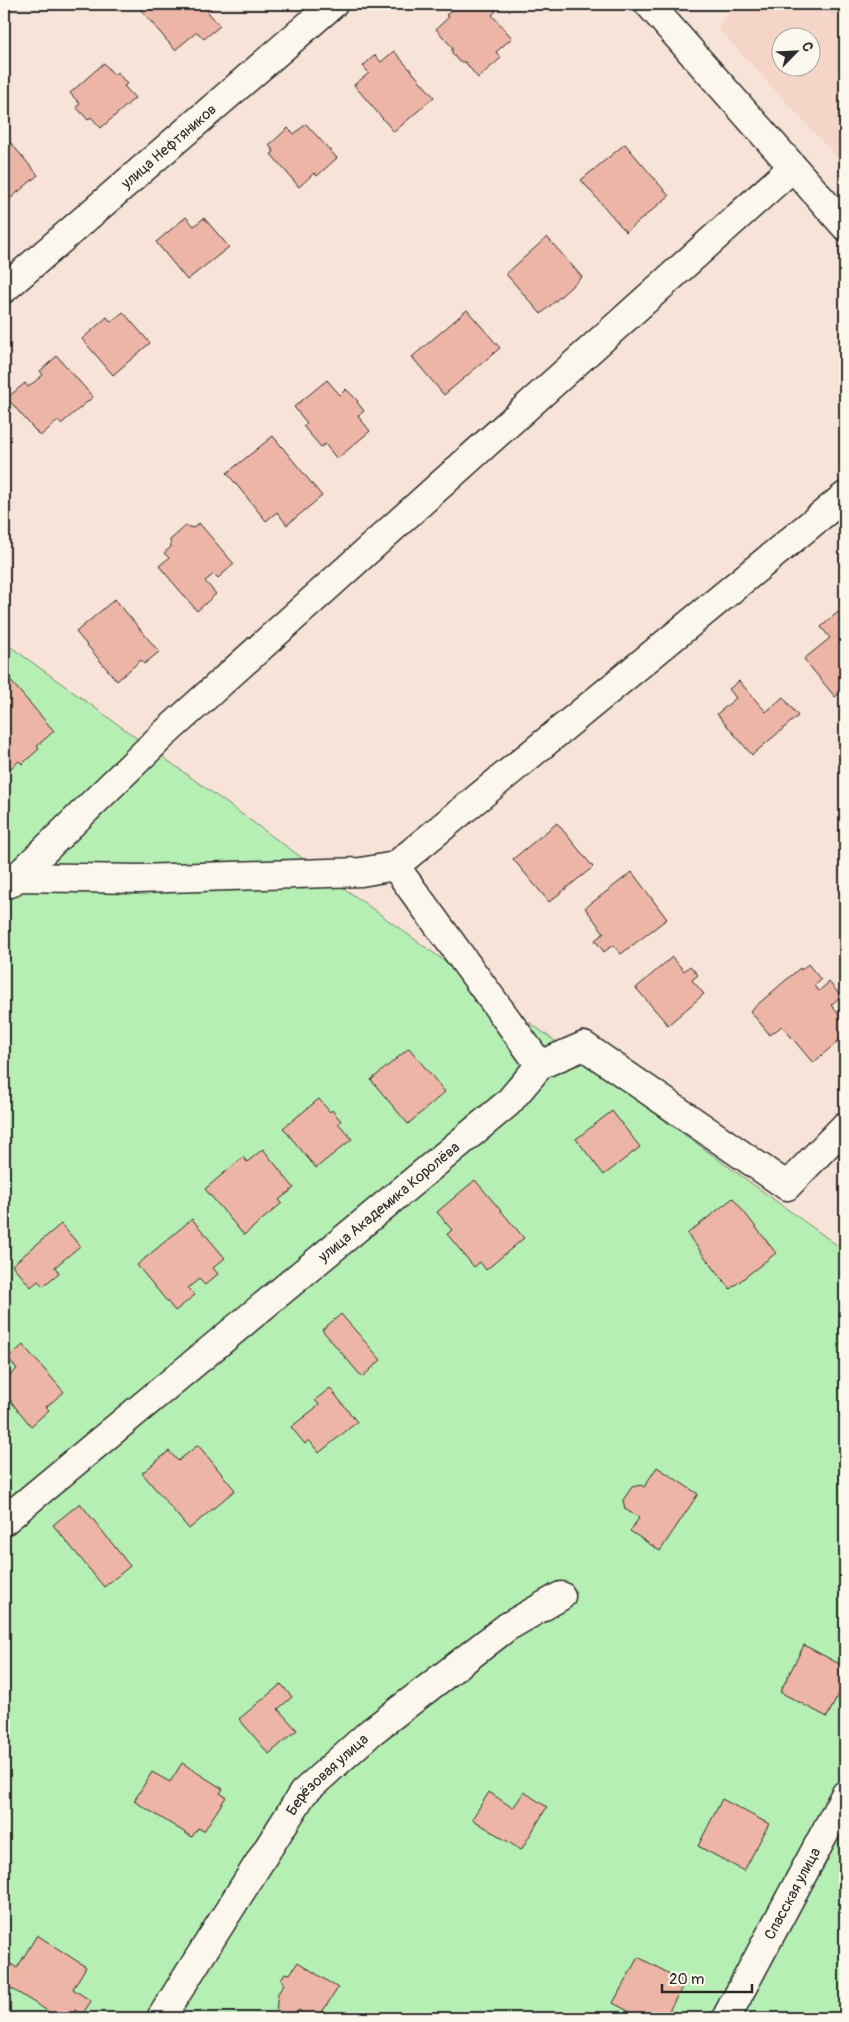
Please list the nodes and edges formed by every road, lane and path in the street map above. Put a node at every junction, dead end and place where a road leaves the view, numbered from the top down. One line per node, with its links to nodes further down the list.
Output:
1 (333, 4): 5 (street, улица Нефтяников)
2 (649, 4): 3 (street)
3 (793, 167): 4 (street); 8 (street)
4 (845, 226)
5 (4, 289)
6 (845, 496): 7 (street)
7 (395, 866): 8 (street); 9 (street)
8 (11, 883)
9 (540, 1065): 10 (street, улица Академика Королёва); 11 (street, улица Академика Королёва)
10 (845, 1126)
11 (4, 1521)
12 (561, 1596): 14 (street, Берёзовая улица)
13 (843, 1803): 15 (street, Спасская улица)
14 (161, 2018)
15 (726, 2018)

